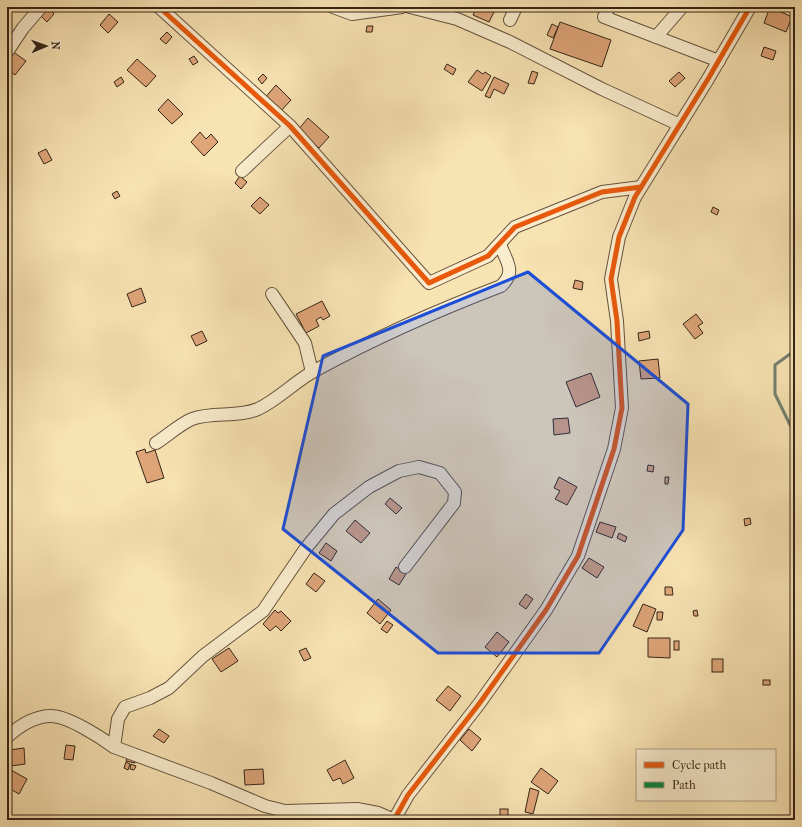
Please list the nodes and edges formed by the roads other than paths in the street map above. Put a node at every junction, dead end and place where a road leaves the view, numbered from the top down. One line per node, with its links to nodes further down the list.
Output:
1 (41, 7): 12 (street)
2 (159, 7): 15 (street)
3 (333, 7): 4 (street)
4 (402, 7)
5 (410, 7): 14 (street)
6 (516, 7): 10 (street)
7 (608, 7): 11 (street)
8 (682, 7): 11 (street)
9 (750, 7): 13 (street)
10 (510, 20)
11 (656, 37): 13 (street)
12 (7, 52)
13 (719, 61): 14 (street)
14 (680, 125): 17 (street)
15 (290, 126): 16 (street); 18 (street)
16 (242, 171)
17 (641, 187): 18 (street); 25 (street)
18 (500, 244): 20 (street)
19 (272, 294): 20 (street)
20 (312, 372): 21 (street)
21 (156, 443)
22 (405, 567): 24 (street)
23 (7, 737): 24 (street)
24 (114, 747): 25 (street)
25 (394, 820)

